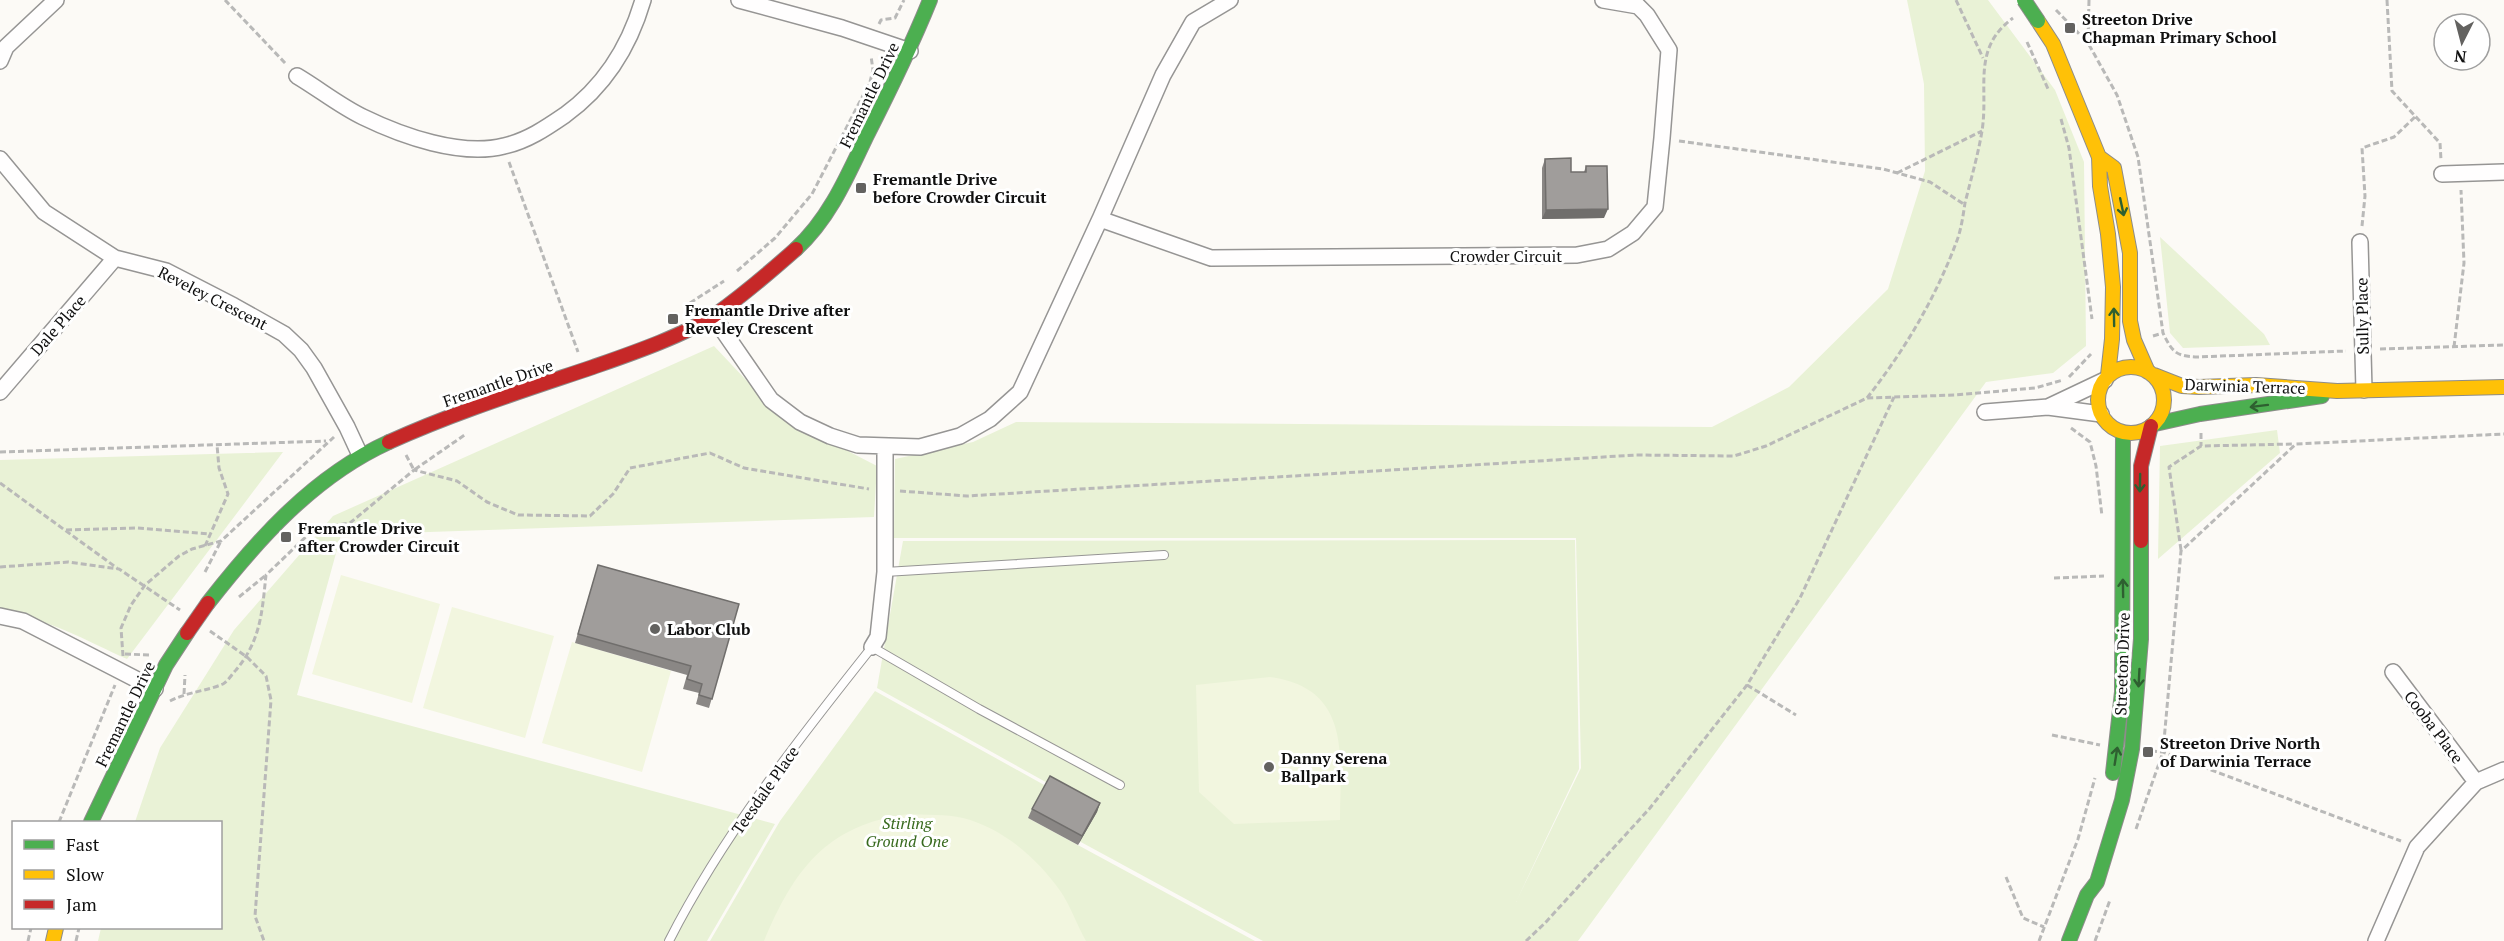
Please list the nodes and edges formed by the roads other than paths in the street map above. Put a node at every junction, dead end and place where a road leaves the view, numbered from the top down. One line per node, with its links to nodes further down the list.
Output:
1 (56, 0): 9 (street)
2 (643, 0): 10 (street)
3 (739, 0): 8 (street)
4 (930, 0): 8 (main road, Fremantle Drive)
5 (1230, 0): 15 (street)
6 (1604, 0): 15 (street, Crowder Circuit)
7 (2023, 6): 11 (main road, bridge)
8 (909, 51): 18 (main road, Fremantle Drive)
9 (0, 61)
10 (297, 76)
11 (2099, 157): 19 (main road, one-way to 19); 20 (main road, one-way to 11)
12 (0, 159): 17 (street, Reveley Crescent)
13 (2504, 172): 14 (street)
14 (2442, 174)
15 (1100, 219): 30 (street)
16 (2360, 242): 22 (street, Sully Place)
17 (115, 258): 24 (street, Dale Place); 31 (street, Reveley Crescent)
18 (713, 316): 30 (street); 31 (main road, Fremantle Drive)
19 (2151, 374): 20 (main road); 23 (main road, Darwinia Terrace); 28 (main road)
20 (2107, 378): 25 (street); 27 (main road)
21 (2504, 387): 22 (main road, Darwinia Terrace)
22 (2364, 390): 23 (main road, Darwinia Terrace)
23 (2337, 391): 28 (main road, Darwinia Terrace, one-way to 28)
24 (0, 392)
25 (2048, 407): 26 (street); 27 (street)
26 (1985, 412)
27 (2101, 414): 29 (main road)
28 (2153, 425): 29 (main road); 44 (main road, Streeton Drive, one-way to 44)
29 (2122, 433): 39 (main road, Streeton Drive, one-way to 29)
30 (885, 447): 33 (street, Teesdale Place)
31 (360, 455): 37 (main road, Fremantle Drive, bridge)
32 (1164, 555): 33 (lane)
33 (885, 572): 35 (street, Teesdale Place)
34 (0, 616): 37 (street)
35 (872, 647): 41 (lane); 45 (lane, Teesdale Place)
36 (2393, 672): 40 (street, Cooba Place)
37 (155, 689): 43 (main road, Fremantle Drive)
38 (2504, 770): 40 (street)
39 (2111, 782)
40 (2476, 782): 47 (street)
41 (1120, 785)
42 (2106, 805): 44 (main road, Streeton Drive)
43 (91, 821)
44 (2087, 895): 46 (main road, Streeton Drive)
45 (669, 941)
46 (2069, 941)
47 (2376, 941)

